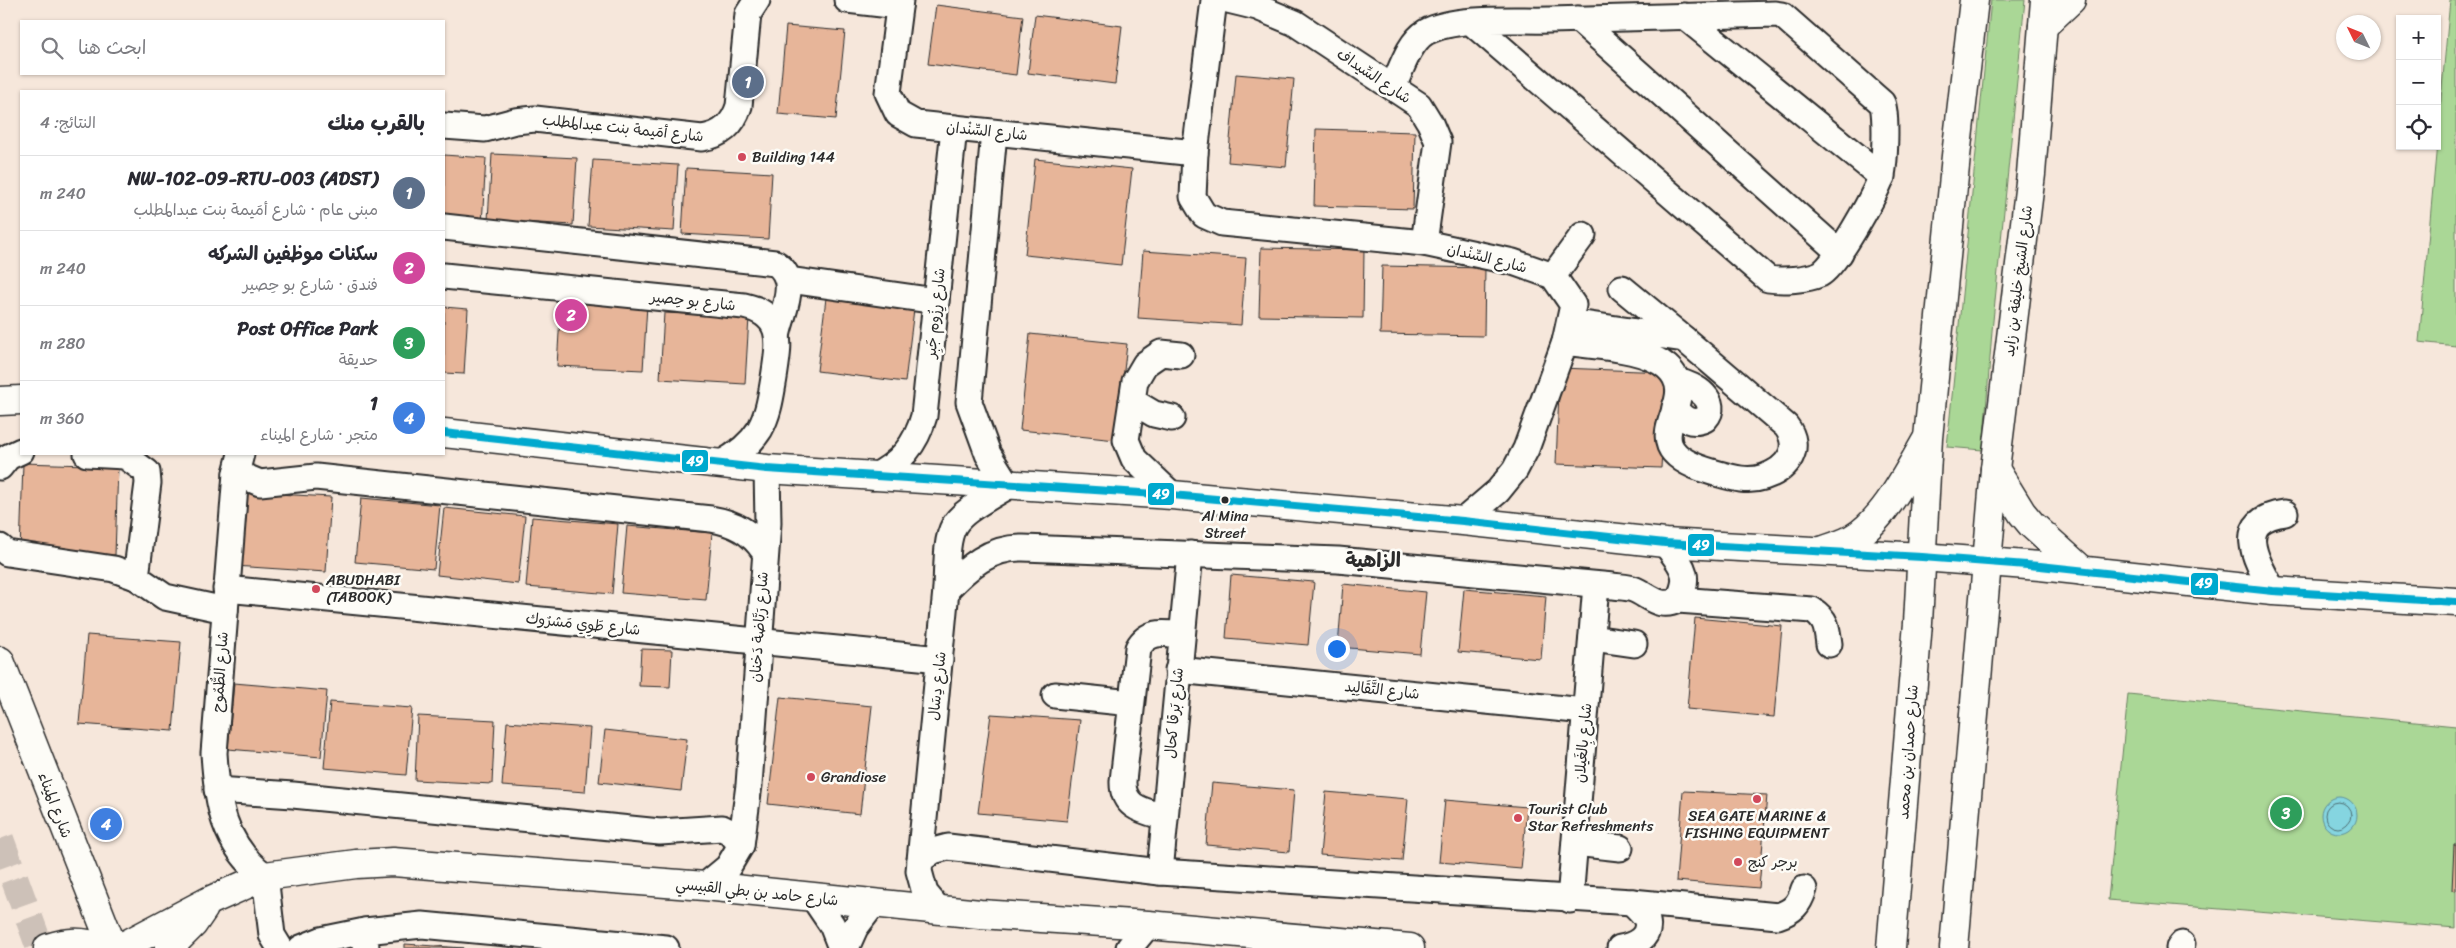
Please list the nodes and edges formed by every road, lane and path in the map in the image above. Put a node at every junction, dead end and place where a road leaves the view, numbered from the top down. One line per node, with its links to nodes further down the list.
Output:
1 (757, 0): 13 (street, شارع أمَيمة بنت عبدالمطلب)
2 (847, 0): 7 (street)
3 (1214, 0): 16 (street, شارع السِّنْدان)
4 (1228, 0): 12 (street, شارع السِّيداف)
5 (1974, 0): 37 (main road)
6 (2071, 0): 8 (main road)
7 (900, 3): 14 (street, شارع السِّنْدان)
8 (2044, 13): 44 (main road, شارع الشيخ خليفة بن زايد)
9 (1684, 16): 10 (street); 17 (street); 17 (street)
10 (1578, 19): 11 (street); 21 (street)
11 (1472, 22): 12 (street); 21 (street)
12 (1393, 87): 20 (street, شارع السِّيداف)
13 (445, 126)
14 (954, 128): 15 (street, شارع السِّنْدان); 26 (street, شارع رِزُوم جَبِر)
15 (994, 132): 16 (street, شارع السِّنْدان); 46 (street)
16 (1195, 153): 20 (street, شارع السِّنْدان)
17 (1882, 177): 21 (street)
18 (445, 227): 24 (street)
19 (1583, 235): 23 (street)
20 (1424, 243): 23 (street, شارع السِّنْدان)
21 (1840, 253)
22 (445, 276): 27 (street, شارع بو حِصير)
23 (1553, 276): 28 (street)
24 (789, 280): 26 (street); 27 (street)
25 (1622, 288): 29 (street)
26 (936, 301): 45 (street, شارع رِزُوم جَبِر)
27 (778, 332): 41 (street)
28 (1568, 332): 30 (street); 49 (street)
29 (1684, 339): 30 (street); 34 (street)
30 (1644, 343): 32 (street)
31 (1181, 355): 33 (street)
32 (1678, 382): 34 (street); 34 (street)
33 (1132, 401): 35 (street); 47 (street)
34 (1675, 408)
35 (1172, 418)
36 (445, 433): 41 (main road)
37 (1928, 438): 54 (main road); 56 (main road)
38 (20, 451): 42 (street)
39 (106, 455): 60 (street)
40 (238, 464): 53 (street); 64 (street, شارع الطُّمُوح)
41 (720, 464): 43 (main road)
42 (0, 467)
43 (767, 469): 45 (main road); 53 (street, شارع رَبَّاضة دَخنان)
44 (1995, 469): 58 (main road, شارع الشيخ خليفة بن زايد); 59 (main road)
45 (873, 477): 46 (main road)
46 (1008, 486): 47 (main road); 51 (street, شارع دِسَال)
47 (1172, 495): 49 (main road)
48 (2285, 513): 63 (street)
49 (1463, 521): 50 (main road)
50 (1665, 543): 54 (main road); 65 (street)
51 (947, 544): 57 (street); 62 (street, شارع دِسَال)
52 (0, 547): 60 (street, شارع طَوِي مَشرُوك)
53 (764, 551): 69 (street, شارع رَبَّاضة دَخنان)
54 (1818, 552): 56 (main road)
55 (1190, 554): 57 (street); 61 (street); 67 (street, شارع بَرقا كحال)
56 (1922, 556): 58 (main road); 113 (main road, شارع حمدان بن محمد)
57 (977, 561): 62 (street)
58 (1986, 562): 59 (main road); 114 (main road)
59 (2083, 570): 63 (main road)
60 (136, 577): 64 (street, شارع طَوِي مَشرُوك)
61 (1596, 585): 65 (street); 68 (street, شارع بِالغَيلان)
62 (946, 590): 72 (street, شارع دِسَال)
63 (2272, 591): 66 (main road)
64 (226, 600): 69 (street, شارع طَوِي مَشرُوك); 79 (street, شارع الطُّمُوح)
65 (1678, 600): 71 (street)
66 (2456, 602)
67 (1181, 635): 74 (street, شارع بَرقا كحال); 76 (street)
68 (1592, 638): 70 (street); 77 (street, شارع بِالغَيلان)
69 (758, 641): 72 (street, شارع طَوِي مَشرُوك); 78 (street, شارع رَبَّاضة دَخنان)
70 (1634, 644)
71 (1828, 644)
72 (940, 659): 80 (street, شارع دِسَال)
73 (0, 661): 102 (main road, شارع الميناء)
74 (1178, 670): 77 (street, شارع التَّقَالِيد); 81 (street, شارع بَرقا كحال)
75 (1055, 695): 76 (street)
76 (1132, 703): 81 (street)
77 (1586, 711): 83 (street, شارع بِالغَيلان)
78 (749, 785): 82 (street, شارع رَبَّاضة دَخنان); 84 (street, شارع رَبَّاضة دَخنان)
79 (217, 790): 82 (street); 89 (street, شارع الطُّمُوح)
80 (924, 817): 85 (street); 87 (street, شارع دِسَال)
81 (1165, 817): 88 (street, شارع بَرقا كحال)
82 (717, 828): 84 (street)
83 (1575, 843): 86 (street); 93 (street, شارع بِالغَيلان)
84 (741, 845): 90 (street, شارع رَبَّاضة دَخنان)
85 (948, 847): 87 (street); 88 (street)
86 (1620, 848)
87 (920, 860): 97 (street, شارع دِسَال)
88 (1160, 872): 93 (street)
89 (265, 876): 90 (main road, شارع حامد بن بطي القبيسي); 94 (main road, شارع حامد بن بطي القبيسي); 105 (street)
90 (705, 886): 92 (main road, شارع حامد بن بطي القبيسي)
91 (1804, 889): 95 (street)
92 (813, 897): 96 (main road, شارع حامد بن بطي القبيسي); 108 (street)
93 (1570, 900): 95 (street)
94 (209, 901): 103 (main road, شارع حامد بن بطي القبيسي); 104 (main road)
95 (1632, 902): 112 (street)
96 (874, 903): 97 (main road, شارع حامد بن بطي القبيسي); 109 (street)
97 (939, 910): 98 (main road, شارع حامد بن بطي القبيسي)
98 (1148, 925): 110 (street); 111 (main road, شارع حامد بن بطي القبيسي)
99 (365, 939): 106 (street); 107 (street)
100 (48, 948): 101 (main road)
101 (104, 948)
102 (113, 948)
103 (120, 948)
104 (169, 948)
105 (280, 948)
106 (301, 948)
107 (666, 948)
108 (841, 948)
109 (846, 948)
110 (1129, 948)
111 (1410, 948)
112 (1620, 948)
113 (1892, 948)
114 (1954, 948)

